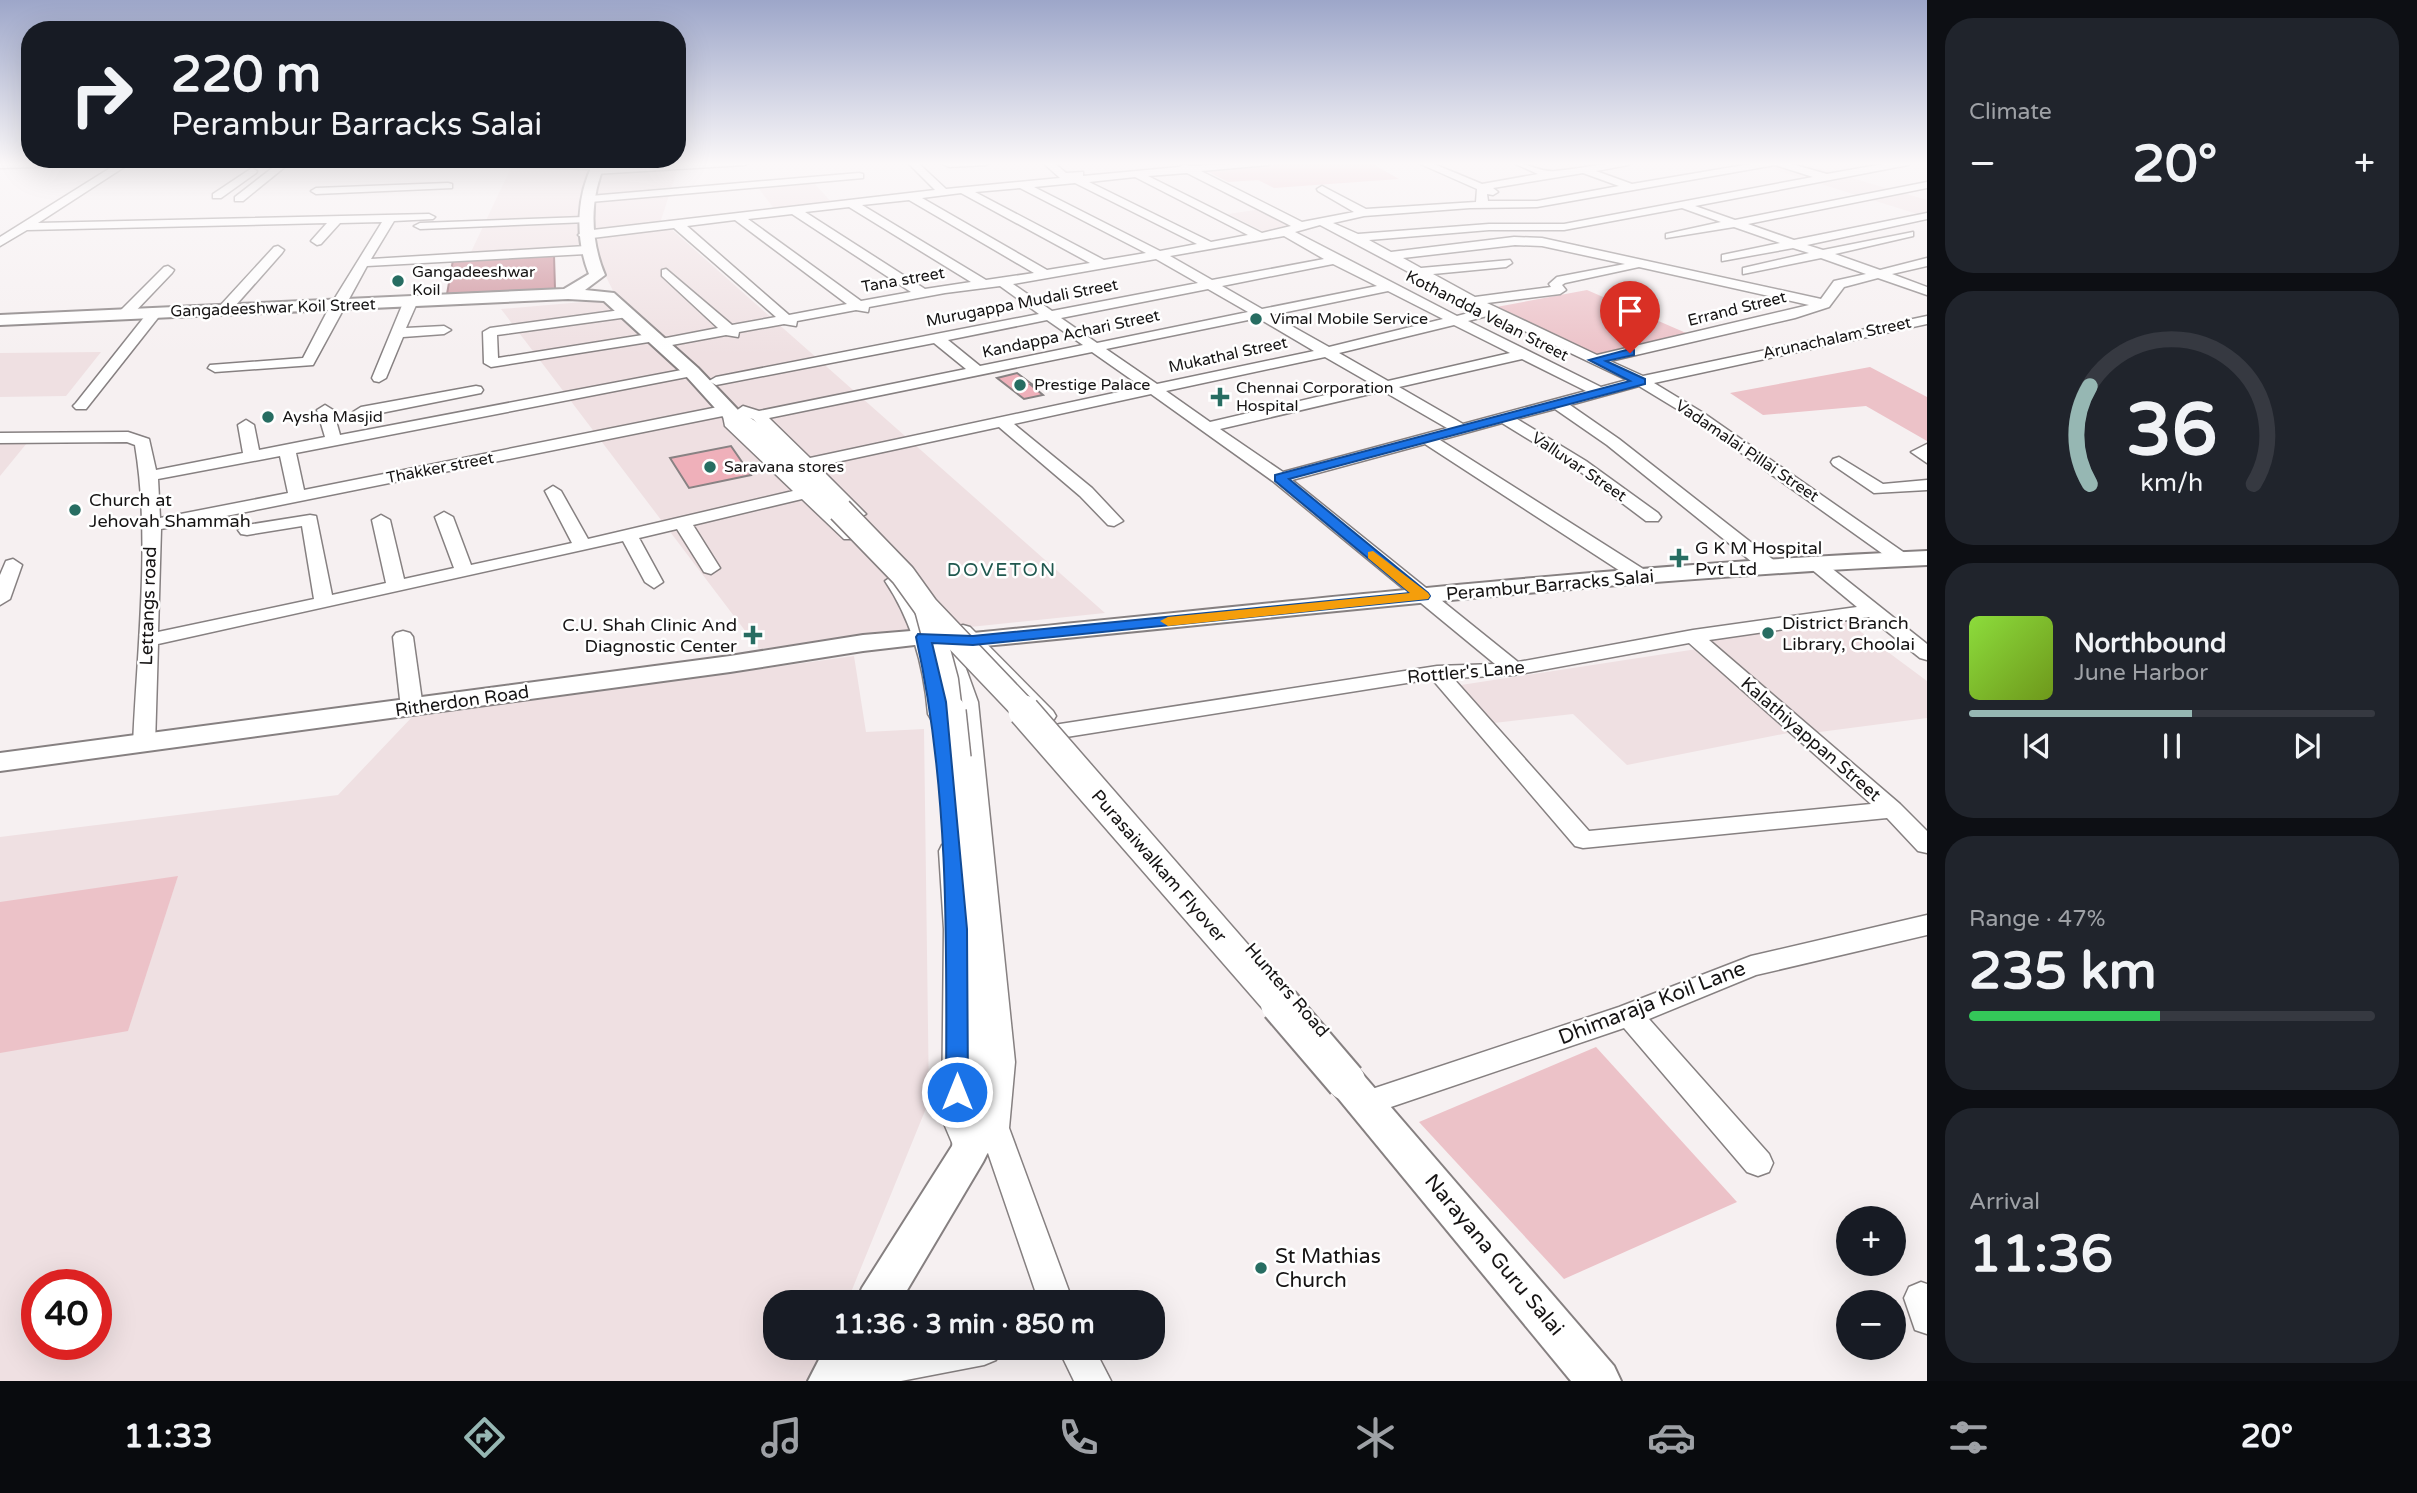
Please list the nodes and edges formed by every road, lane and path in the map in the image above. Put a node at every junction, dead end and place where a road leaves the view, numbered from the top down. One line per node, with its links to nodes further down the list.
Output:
1 (34, 226): 22 (street)
2 (331, 226): 32 (street)
3 (385, 226): 42 (street)
4 (428, 226): 26 (street)
5 (586, 226): 26 (main road)
6 (657, 226): 26 (street)
7 (680, 226): 76 (street)
8 (751, 226): 65 (street)
9 (819, 226): 59 (street)
10 (889, 226): 54 (street)
11 (964, 226): 51 (street)
12 (1031, 226): 44 (street)
13 (1103, 226): 36 (street)
14 (1171, 226): 34 (street)
15 (1240, 226): 27 (street)
16 (1300, 226): 25 (street, Tana street)
17 (1332, 226): 29 (street, Vadamalai Pillai Street)
18 (1567, 226): 23 (street)
19 (1726, 226): 28 (street)
20 (1747, 226): 33 (street)
21 (1876, 226): 33 (street)
22 (27, 227): 31 (street)
23 (1489, 228): 29 (street); 30 (street)
24 (1927, 230): 37 (street)
25 (1286, 232): 27 (street, Tana street); 40 (street, Kothandda Velan Street)
26 (585, 235): 42 (street); 52 (main road)
27 (1259, 236): 34 (street, Tana street)
28 (1671, 236)
29 (1356, 237): 38 (street, Vadamalai Pillai Street)
30 (1514, 241): 38 (street); 45 (street)
31 (0, 242)
32 (317, 242)
33 (1795, 243): 37 (street); 39 (street)
34 (1208, 245): 36 (street, Tana street)
35 (278, 250): 66 (street)
36 (1157, 254): 44 (street, Tana street); 55 (street)
37 (1820, 254): 47 (street); 50 (street)
38 (1390, 256): 48 (street, Vadamalai Pillai Street)
39 (1726, 258)
40 (1335, 260): 55 (street, Murugappa Mudali Street); 56 (street, Kothandda Velan Street)
41 (1927, 262): 50 (street, Errand Street)
42 (363, 263): 64 (street)
43 (1506, 263): 48 (street)
44 (1101, 264): 51 (street, Tana street)
45 (1641, 264): 61 (street); 63 (street)
46 (168, 270): 71 (street)
47 (1747, 271)
48 (1419, 272): 61 (street, Vadamalai Pillai Street)
49 (666, 273): 80 (street)
50 (1878, 273): 58 (street); 63 (street, Errand Street)
51 (1045, 274): 53 (street, Tana street)
52 (597, 275): 60 (main road); 84 (main road)
53 (1002, 282): 54 (street, Tana street); 72 (street)
54 (983, 284): 57 (street, Tana street)
55 (1209, 285): 69 (street); 72 (street, Murugappa Mudali Street)
56 (1390, 287): 69 (street, Kandappa Achari Street); 74 (street, Kothandda Velan Street)
57 (956, 288): 59 (street, Tana street); 65 (street)
58 (1927, 291)
59 (922, 293): 65 (street, Tana street)
60 (568, 294): 62 (main road, Gangadeeshwar Koil Street); 68 (main road, Gangadeeshwar Koil Street)
61 (1473, 302): 67 (street, Vadamalai Pillai Street)
62 (410, 303): 64 (main road, Gangadeeshwar Koil Street); 81 (street)
63 (1824, 304): 82 (street, Errand Street)
64 (337, 306): 66 (main road, Gangadeeshwar Koil Street); 90 (street)
65 (860, 307): 76 (street)
66 (223, 311): 70 (main road, Gangadeeshwar Koil Street)
67 (1493, 311): 74 (street, Mukathal Street); 89 (street, Vadamalai Pillai Street)
68 (628, 313): 84 (main road, Gangadeeshwar Koil Street); 84 (street)
69 (1259, 313): 85 (street, Kandappa Achari Street); 86 (street)
70 (154, 314): 71 (main road, Gangadeeshwar Koil Street); 101 (street)
71 (124, 315): 73 (main road, Gangadeeshwar Koil Street)
72 (1050, 316): 83 (street, Murugappa Mudali Street); 85 (street)
73 (0, 320)
74 (1456, 320): 86 (street, Mukathal Street); 87 (street, Kothandda Velan Street)
75 (1927, 320): 77 (street, Arunachalam Street)
76 (789, 322): 80 (street)
77 (1910, 323): 79 (street); 88 (street, Arunachalam Street)
78 (444, 330): 81 (street)
79 (1927, 330)
80 (731, 332): 84 (street)
81 (398, 333): 93 (street)
82 (1699, 337): 88 (street, Arunachalam Street); 89 (street, Errand Street)
83 (937, 338): 91 (street); 94 (street, Murugappa Mudali Street)
84 (667, 341): 92 (main road); 94 (main road)
85 (1093, 346): 91 (street, Kandappa Achari Street); 97 (street)
86 (1327, 352): 96 (street); 97 (street, Mukathal Street)
87 (1524, 354): 96 (street); 99 (street, Kothandda Velan Street)
88 (1747, 357): 95 (street, Arunachalam Street)
89 (1595, 360): 95 (street, Vadamalai Pillai Street)
90 (215, 368)
91 (977, 371): 105 (street, Kandappa Achari Street)
92 (692, 372): 105 (main road); 110 (street)
93 (379, 378)
94 (716, 381): 105 (main road)
95 (1641, 381): 99 (street, Arunachalam Street); 137 (street, Vadamalai Pillai Street)
96 (1385, 384): 109 (street); 111 (street)
97 (1154, 389): 107 (street, Mukathal Street); 109 (street)
98 (476, 390): 102 (street)
99 (1599, 392): 100 (street, Arunachalam Street)
100 (1557, 403): 106 (street, Arunachalam Street); 140 (street)
101 (81, 405)
102 (398, 405): 104 (street); 110 (street)
103 (325, 410): 114 (street)
104 (361, 412)
105 (742, 416): 120 (street, Hunters Road); 125 (street); 126 (street, Thakker street); 149 (main road, Purasaiwalkam Flyover, bridge)
106 (1506, 419): 111 (street, Arunachalam Street); 128 (street, Valluvar Street)
107 (1003, 423): 120 (street, Mukathal Street); 131 (street)
108 (246, 425): 117 (street)
109 (1207, 427): 122 (street)
110 (406, 428): 114 (street)
111 (1460, 429): 113 (street, Arunachalam Street)
112 (0, 438): 121 (street, Lettangs road)
113 (1426, 438): 122 (street, Arunachalam Street); 143 (street)
114 (334, 441): 116 (street)
115 (1927, 449): 118 (street)
116 (287, 450): 117 (street); 126 (street)
117 (252, 457): 121 (street)
118 (1927, 458)
119 (1839, 462): 123 (street)
120 (805, 464): 153 (street, Hunters Road)
121 (149, 476): 132 (street, Lettangs road)
122 (1280, 478): 146 (street)
123 (1927, 485)
124 (554, 491): 135 (street)
125 (806, 493): 130 (street); 153 (street)
126 (297, 496): 132 (street, Thakker street)
127 (444, 517): 142 (street)
128 (1652, 517)
129 (381, 520): 145 (street)
130 (682, 522): 134 (street); 141 (street)
131 (1114, 522)
132 (152, 525): 154 (street, Lettangs road)
133 (247, 530): 148 (street)
134 (629, 535): 135 (street); 144 (street)
135 (583, 546): 142 (street)
136 (1927, 558): 137 (main road, Perambur Barracks Salai)
137 (1903, 560): 138 (main road, Perambur Barracks Salai)
138 (1813, 562): 140 (main road, Perambur Barracks Salai); 150 (street)
139 (13, 565): 147 (street)
140 (1769, 566): 143 (main road, Perambur Barracks Salai)
141 (710, 568)
142 (465, 572): 145 (street)
143 (1642, 576): 146 (main road, Perambur Barracks Salai)
144 (654, 582)
145 (396, 587): 148 (street)
146 (1423, 596): 153 (main road, Perambur Barracks Salai); 157 (street)
147 (0, 599)
148 (324, 603): 154 (street)
149 (926, 607): 169 (main road, Purasaiwalkam Flyover, bridge); 170 (main road, Purasaiwalkam Flyover, bridge)
150 (1872, 611): 151 (street, Rottler's Lane); 155 (street)
151 (1693, 636): 157 (street, Rottler's Lane); 165 (street, Kalathiyappan Street)
152 (403, 637): 161 (street)
153 (949, 640): 156 (street); 156 (street, Hunters Road); 159 (street); 161 (main road, Ritherdon Road)
154 (146, 641): 163 (street, Lettangs road)
155 (1927, 654)
156 (977, 667): 160 (street); 162 (street, Hunters Road); 169 (street)
157 (1514, 669): 158 (street, Rottler's Lane)
158 (1437, 673): 162 (street, Rottler's Lane); 165 (street)
159 (938, 702): 160 (street); 170 (street)
160 (967, 702): 170 (street)
161 (412, 708): 163 (main road, Ritherdon Road)
162 (1060, 731): 169 (street, Hunters Road)
163 (144, 745): 164 (main road, Ritherdon Road)
164 (0, 762)
165 (1892, 810): 166 (street, Kalathiyappan Street)
166 (1927, 845)
167 (1927, 925): 168 (street, Dhimaraja Koil Lane)
168 (1629, 1015): 169 (street, Dhimaraja Koil Lane); 171 (street)
169 (1385, 1113): 178 (main road, Narayana Guru Salai)
170 (981, 1126): 172 (main road); 173 (street)
171 (1758, 1163)
172 (884, 1290)
173 (1051, 1290)
174 (899, 1360): 176 (street)
175 (1082, 1360): 177 (street)
176 (836, 1369)
177 (1093, 1381)
178 (1600, 1381)

